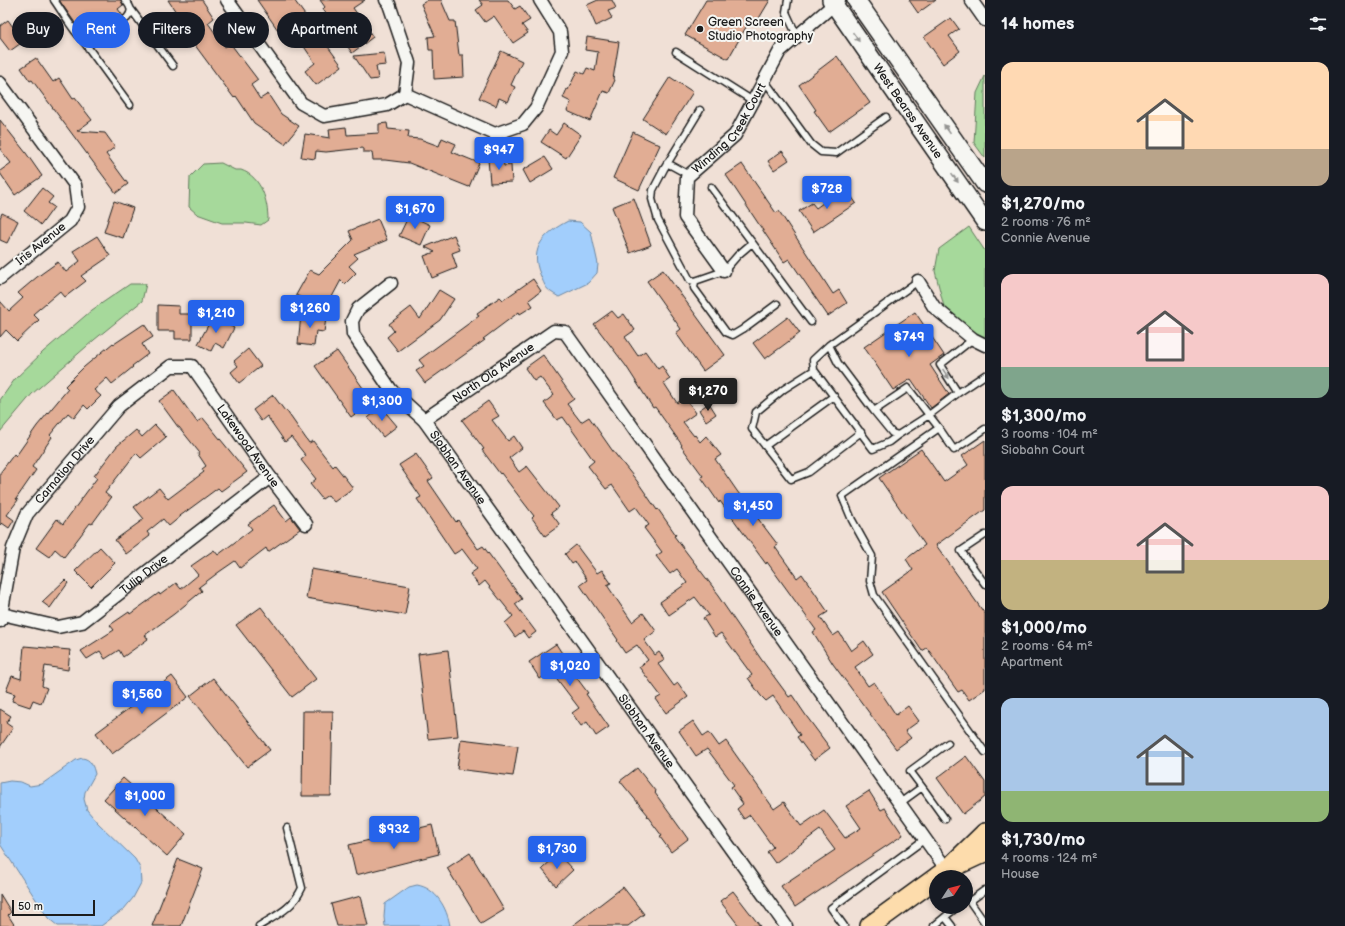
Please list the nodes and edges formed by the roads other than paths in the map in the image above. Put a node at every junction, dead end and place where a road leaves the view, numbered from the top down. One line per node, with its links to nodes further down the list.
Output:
1 (54, 0): 13 (lane)
2 (126, 0): 10 (lane)
3 (227, 0): 20 (street)
4 (386, 0): 20 (street)
5 (540, 0): 20 (street)
6 (788, 0): 14 (lane)
7 (856, 0): 27 (main road, West Bearss Avenue, one-way to 7)
8 (971, 0): 12 (street)
9 (835, 2): 14 (street, Winding Creek Court); 29 (main road, West Bearss Avenue, one-way to 29)
10 (130, 8): 11 (lane); 17 (lane)
11 (130, 12)
12 (985, 20)
13 (72, 25)
14 (797, 36): 18 (street, Winding Creek Court)
15 (88, 48): 22 (lane)
16 (676, 52): 21 (lane)
17 (173, 66)
18 (765, 81): 21 (street, Winding Creek Court); 24 (lane)
19 (0, 83): 32 (street, Iris Avenue)
20 (405, 94)
21 (754, 101): 26 (street, Winding Creek Court)
22 (130, 105)
23 (700, 110): 25 (lane)
24 (886, 117)
25 (667, 163): 26 (lane); 33 (lane)
26 (689, 175): 31 (street, Winding Creek Court)
27 (985, 184)
28 (711, 187): 30 (lane)
29 (985, 222)
30 (752, 243): 31 (lane); 37 (lane)
31 (724, 271): 33 (lane)
32 (0, 278)
33 (695, 281): 36 (lane)
34 (918, 281): 39 (street); 40 (lane)
35 (391, 283): 49 (street, Siobhan Avenue)
36 (777, 304)
37 (811, 322)
38 (565, 332): 49 (street, North Ola Avenue); 63 (street, Connie Avenue)
39 (973, 339): 41 (street); 45 (lane, one-way to 45)
40 (829, 345): 43 (lane); 47 (lane)
41 (985, 345)
42 (192, 366): 55 (street, Lakewood Avenue); 59 (street, Carnation Drive)
43 (814, 370): 46 (lane); 54 (lane)
44 (985, 374): 45 (lane)
45 (958, 392): 48 (lane)
46 (834, 396): 52 (lane); 54 (lane)
47 (874, 411): 48 (lane); 53 (lane)
48 (929, 415): 50 (lane); 53 (lane)
49 (424, 420): 80 (street, Siobhan Avenue)
50 (939, 428): 51 (lane); 61 (lane)
51 (985, 429)
52 (861, 432): 53 (lane); 54 (lane)
53 (898, 435)
54 (765, 446)
55 (270, 477): 56 (street, Lakewood Avenue); 59 (street, Tulip Drive)
56 (306, 524)
57 (985, 534): 58 (lane)
58 (985, 584)
59 (1, 618)
60 (948, 743): 62 (lane)
61 (985, 752)
62 (922, 787): 63 (lane); 64 (lane)
63 (900, 803): 67 (street, Connie Avenue)
64 (945, 819)
65 (287, 828): 79 (lane)
66 (985, 833): 70 (main road)
67 (925, 839): 69 (street, Connie Avenue); 81 (lane)
68 (985, 852): 71 (main road)
69 (940, 870)
70 (948, 870)
71 (952, 870)
72 (929, 885): 82 (main road)
73 (985, 890): 74 (lane)
74 (973, 896)
75 (973, 907): 78 (lane)
76 (949, 914): 77 (lane)
77 (945, 917): 83 (lane); 84 (lane)
78 (985, 923)
79 (259, 926)
80 (786, 926)
81 (844, 926)
82 (870, 926)
83 (934, 926)
84 (952, 926)

